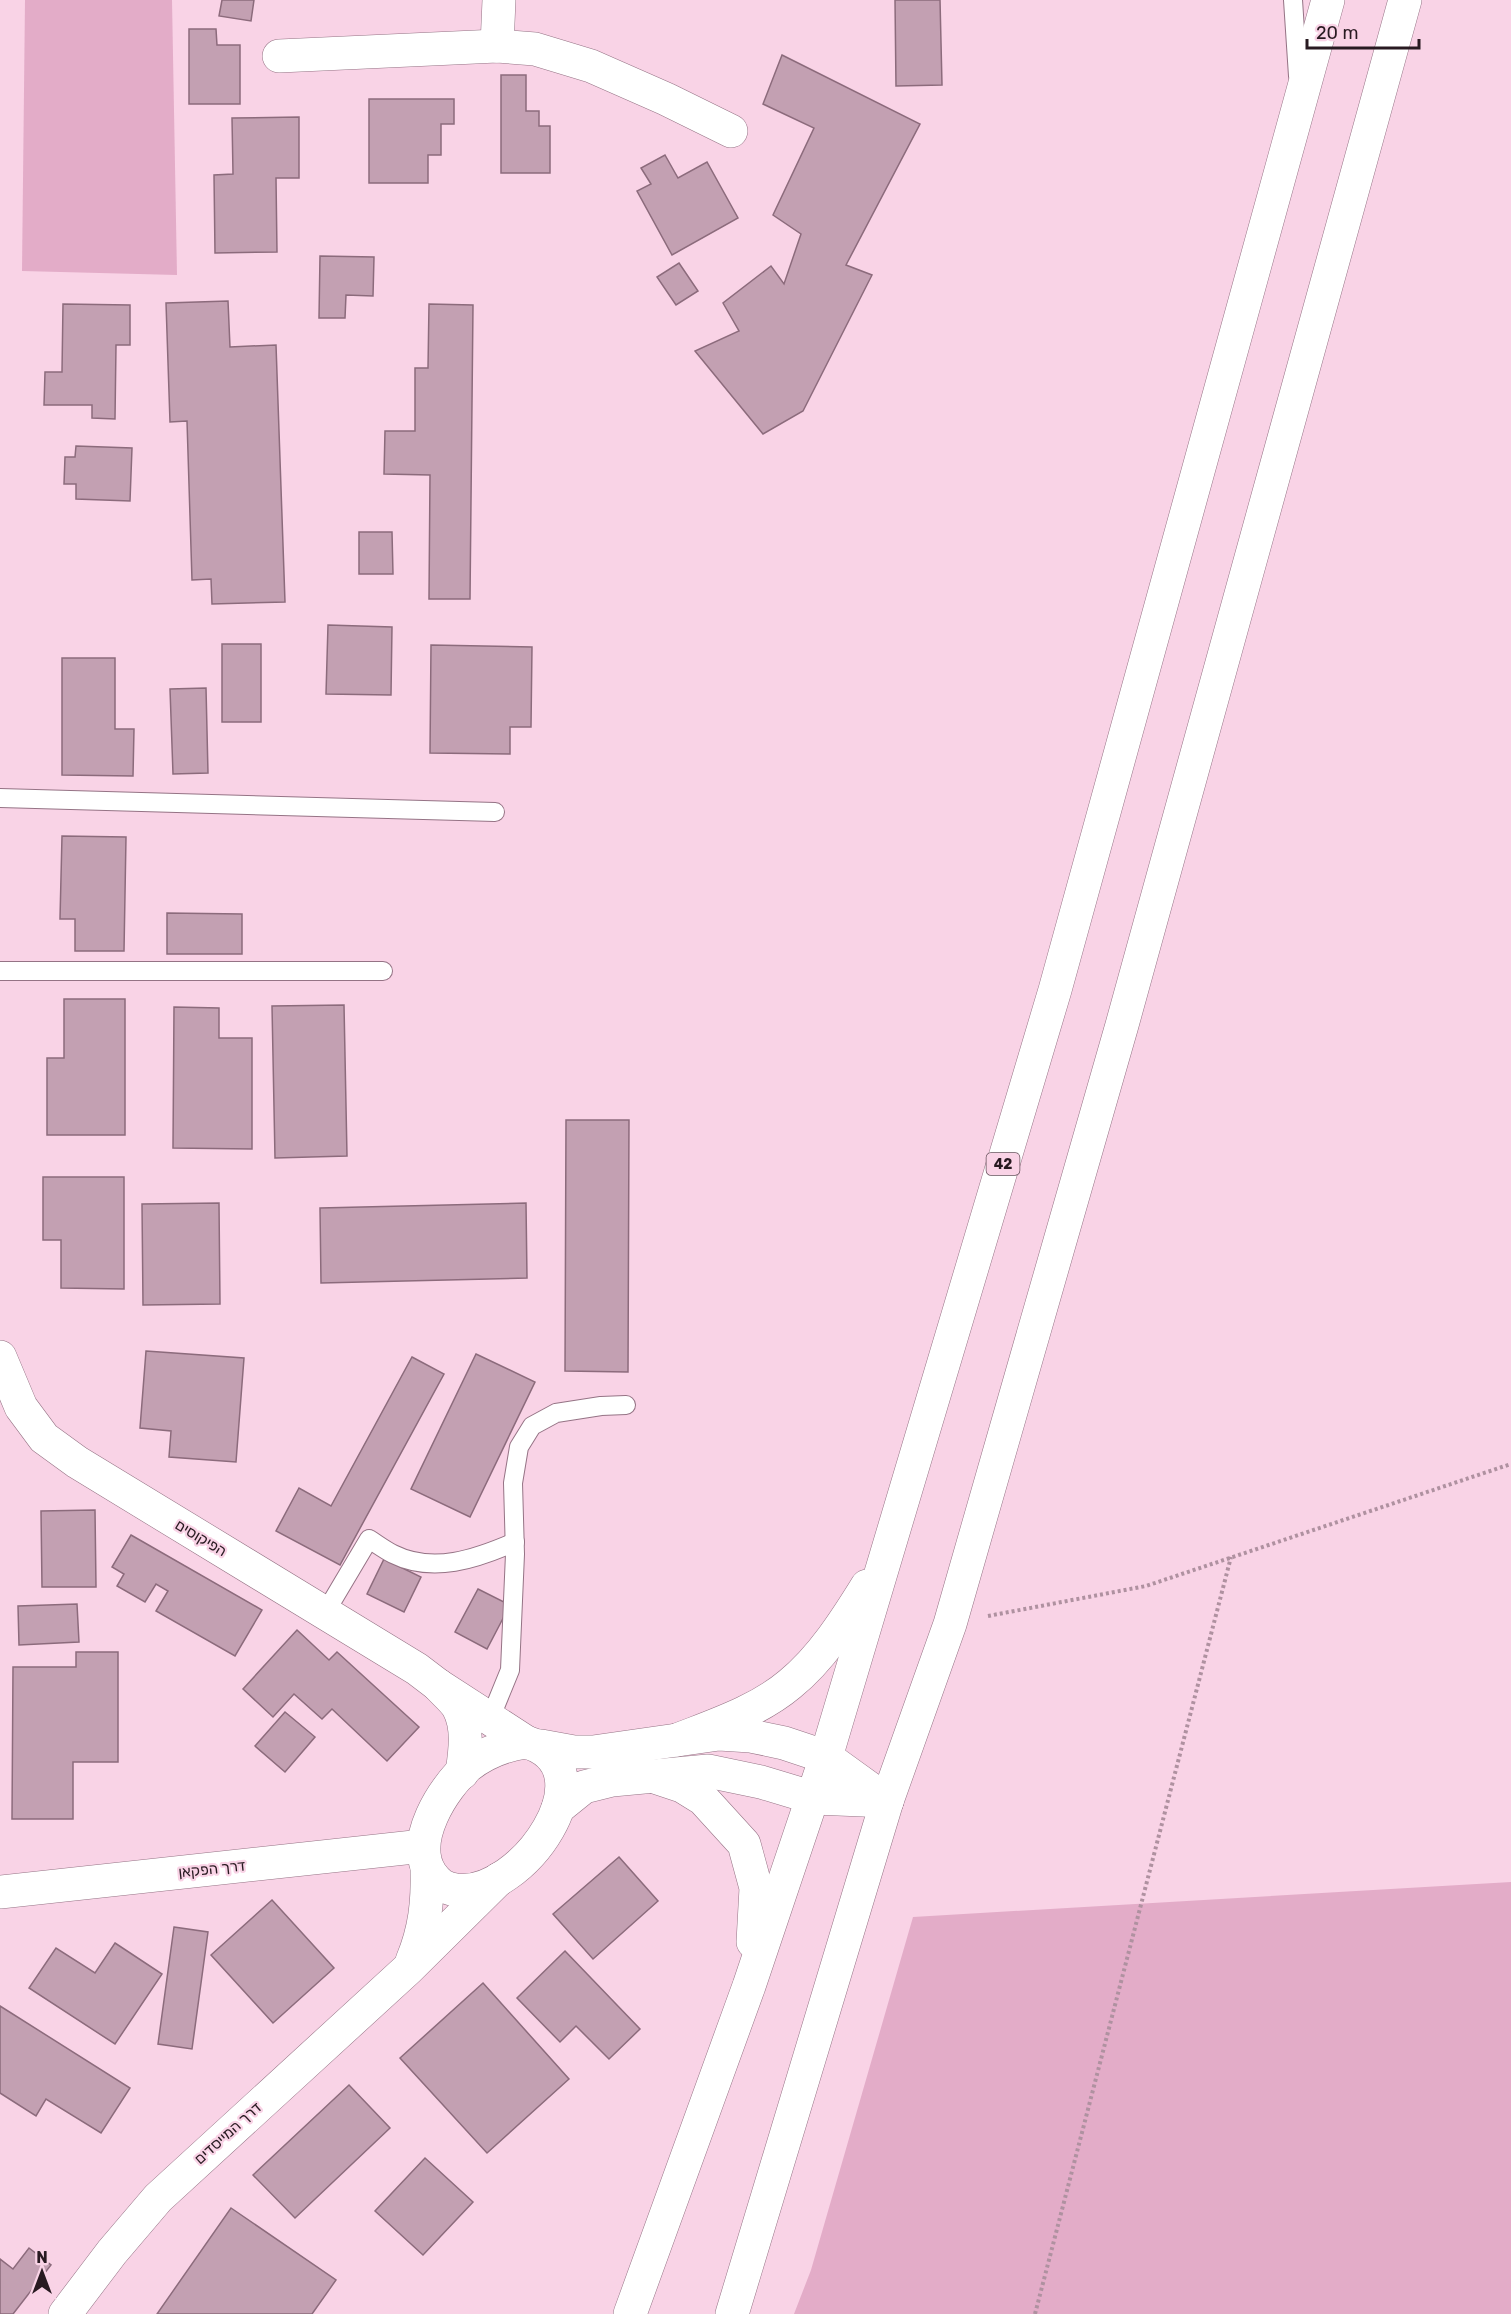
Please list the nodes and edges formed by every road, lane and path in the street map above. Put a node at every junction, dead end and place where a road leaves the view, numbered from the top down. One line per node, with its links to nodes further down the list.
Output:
1 (499, 0): 5 (main road)
2 (1293, 0): 7 (lane)
3 (1328, 0): 7 (main road, 42)
4 (1405, 0): 20 (main road)
5 (498, 46): 6 (main road); 8 (main road)
6 (279, 56)
7 (1300, 106): 17 (main road, 42)
8 (731, 131)
9 (0, 798): 10 (lane)
10 (495, 812)
11 (0, 971): 12 (lane)
12 (383, 971)
13 (0, 1357): 19 (main road, הפיקוסים)
14 (626, 1405): 16 (lane)
15 (1511, 1464): 18 (path)
16 (514, 1542): 19 (lane); 22 (lane)
17 (885, 1556): 23 (main road); 25 (main road, 42)
18 (1231, 1557): 20 (path); 39 (path)
19 (325, 1613): 21 (main road, הפיקוסים)
20 (950, 1624): 29 (main road)
21 (438, 1686): 22 (main road, הפיקוסים); 26 (main road, הפיקוסים)
22 (490, 1719): 24 (main road, הפיקוסים)
23 (677, 1740): 24 (main road); 25 (main road)
24 (534, 1744): 26 (main road); 30 (main road)
25 (826, 1757): 28 (main road, 42); 29 (main road)
26 (462, 1773): 31 (main road)
27 (650, 1775): 28 (main road); 30 (main road); 35 (main road)
28 (814, 1798): 29 (main road); 35 (main road, 42)
29 (887, 1801): 38 (main road)
30 (558, 1808): 32 (main road)
31 (425, 1857): 32 (main road); 33 (main road, דרך הפקאן); 34 (main road, דרך המייסדים)
32 (499, 1879): 34 (main road, דרך המייסדים)
33 (0, 1892)
34 (409, 1968): 36 (main road, דרך המייסדים)
35 (749, 1986): 37 (main road, 42)
36 (65, 2314)
37 (630, 2314)
38 (732, 2314)
39 (1035, 2314)

